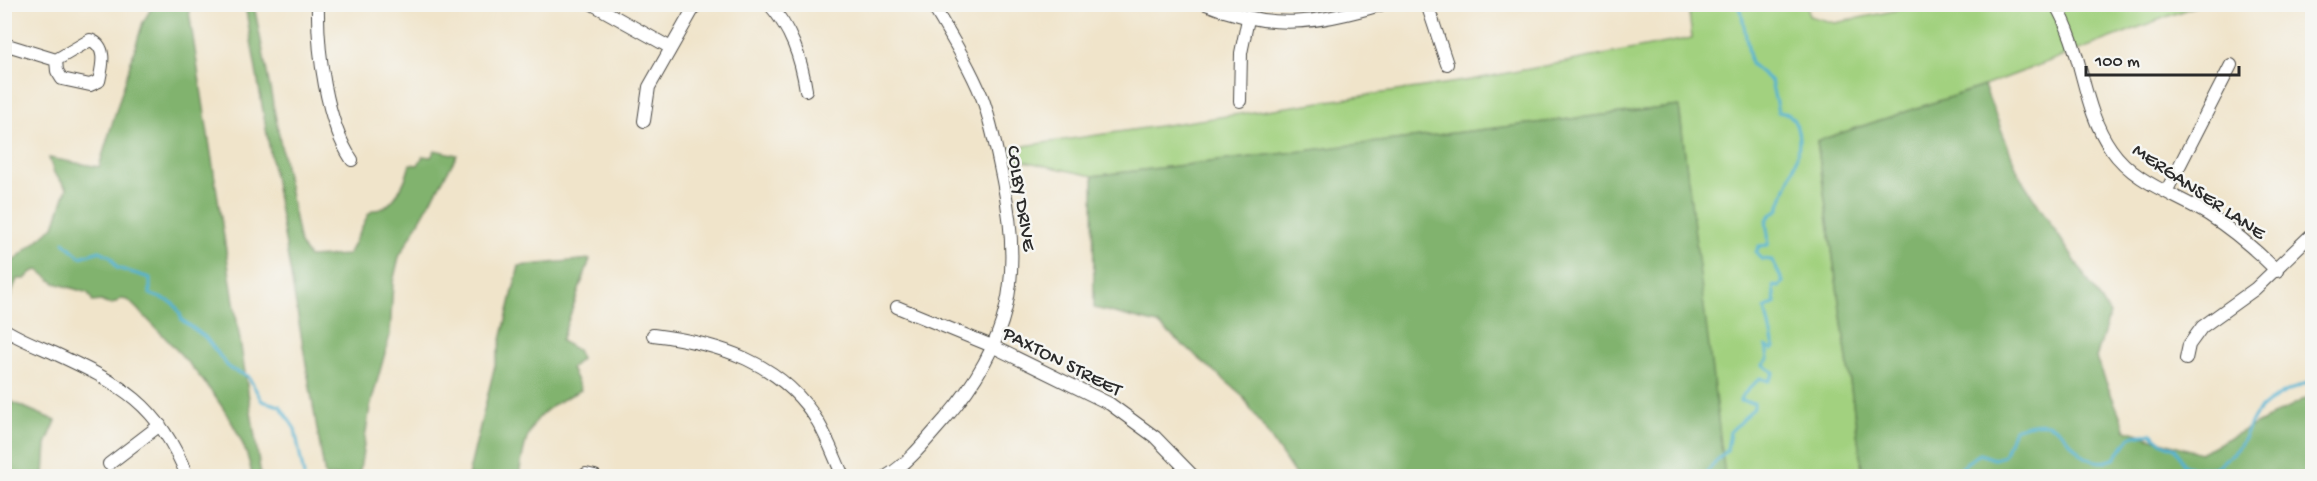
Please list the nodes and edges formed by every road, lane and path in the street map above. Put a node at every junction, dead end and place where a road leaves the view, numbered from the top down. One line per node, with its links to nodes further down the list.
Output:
1 (318, 4): 19 (street)
2 (592, 4): 12 (street)
3 (696, 4): 12 (street)
4 (769, 4): 16 (street)
5 (932, 4): 26 (street, COLBY DRIVE)
6 (1206, 4): 10 (street)
7 (1383, 4): 10 (street)
8 (1427, 4): 14 (street)
9 (2055, 4): 20 (street, MERGANSER LANE)
10 (1248, 19): 17 (street)
11 (4, 44): 13 (street)
12 (671, 48): 18 (street)
13 (56, 60)
14 (1447, 64)
15 (2231, 65): 20 (street)
16 (806, 90)
17 (1240, 101)
18 (644, 121)
19 (352, 160)
20 (2166, 192): 22 (street, MERGANSER LANE)
21 (2313, 234): 22 (street)
22 (2277, 271): 27 (street)
23 (897, 308): 26 (street, PAXTON STREET)
24 (4, 329): 28 (street)
25 (653, 335): 31 (street)
26 (992, 346): 32 (street, COLBY DRIVE); 33 (street, PAXTON STREET)
27 (2186, 359)
28 (160, 425): 29 (street); 30 (street)
29 (109, 465)
30 (187, 477)
31 (843, 477)
32 (887, 477)
33 (1193, 477)

